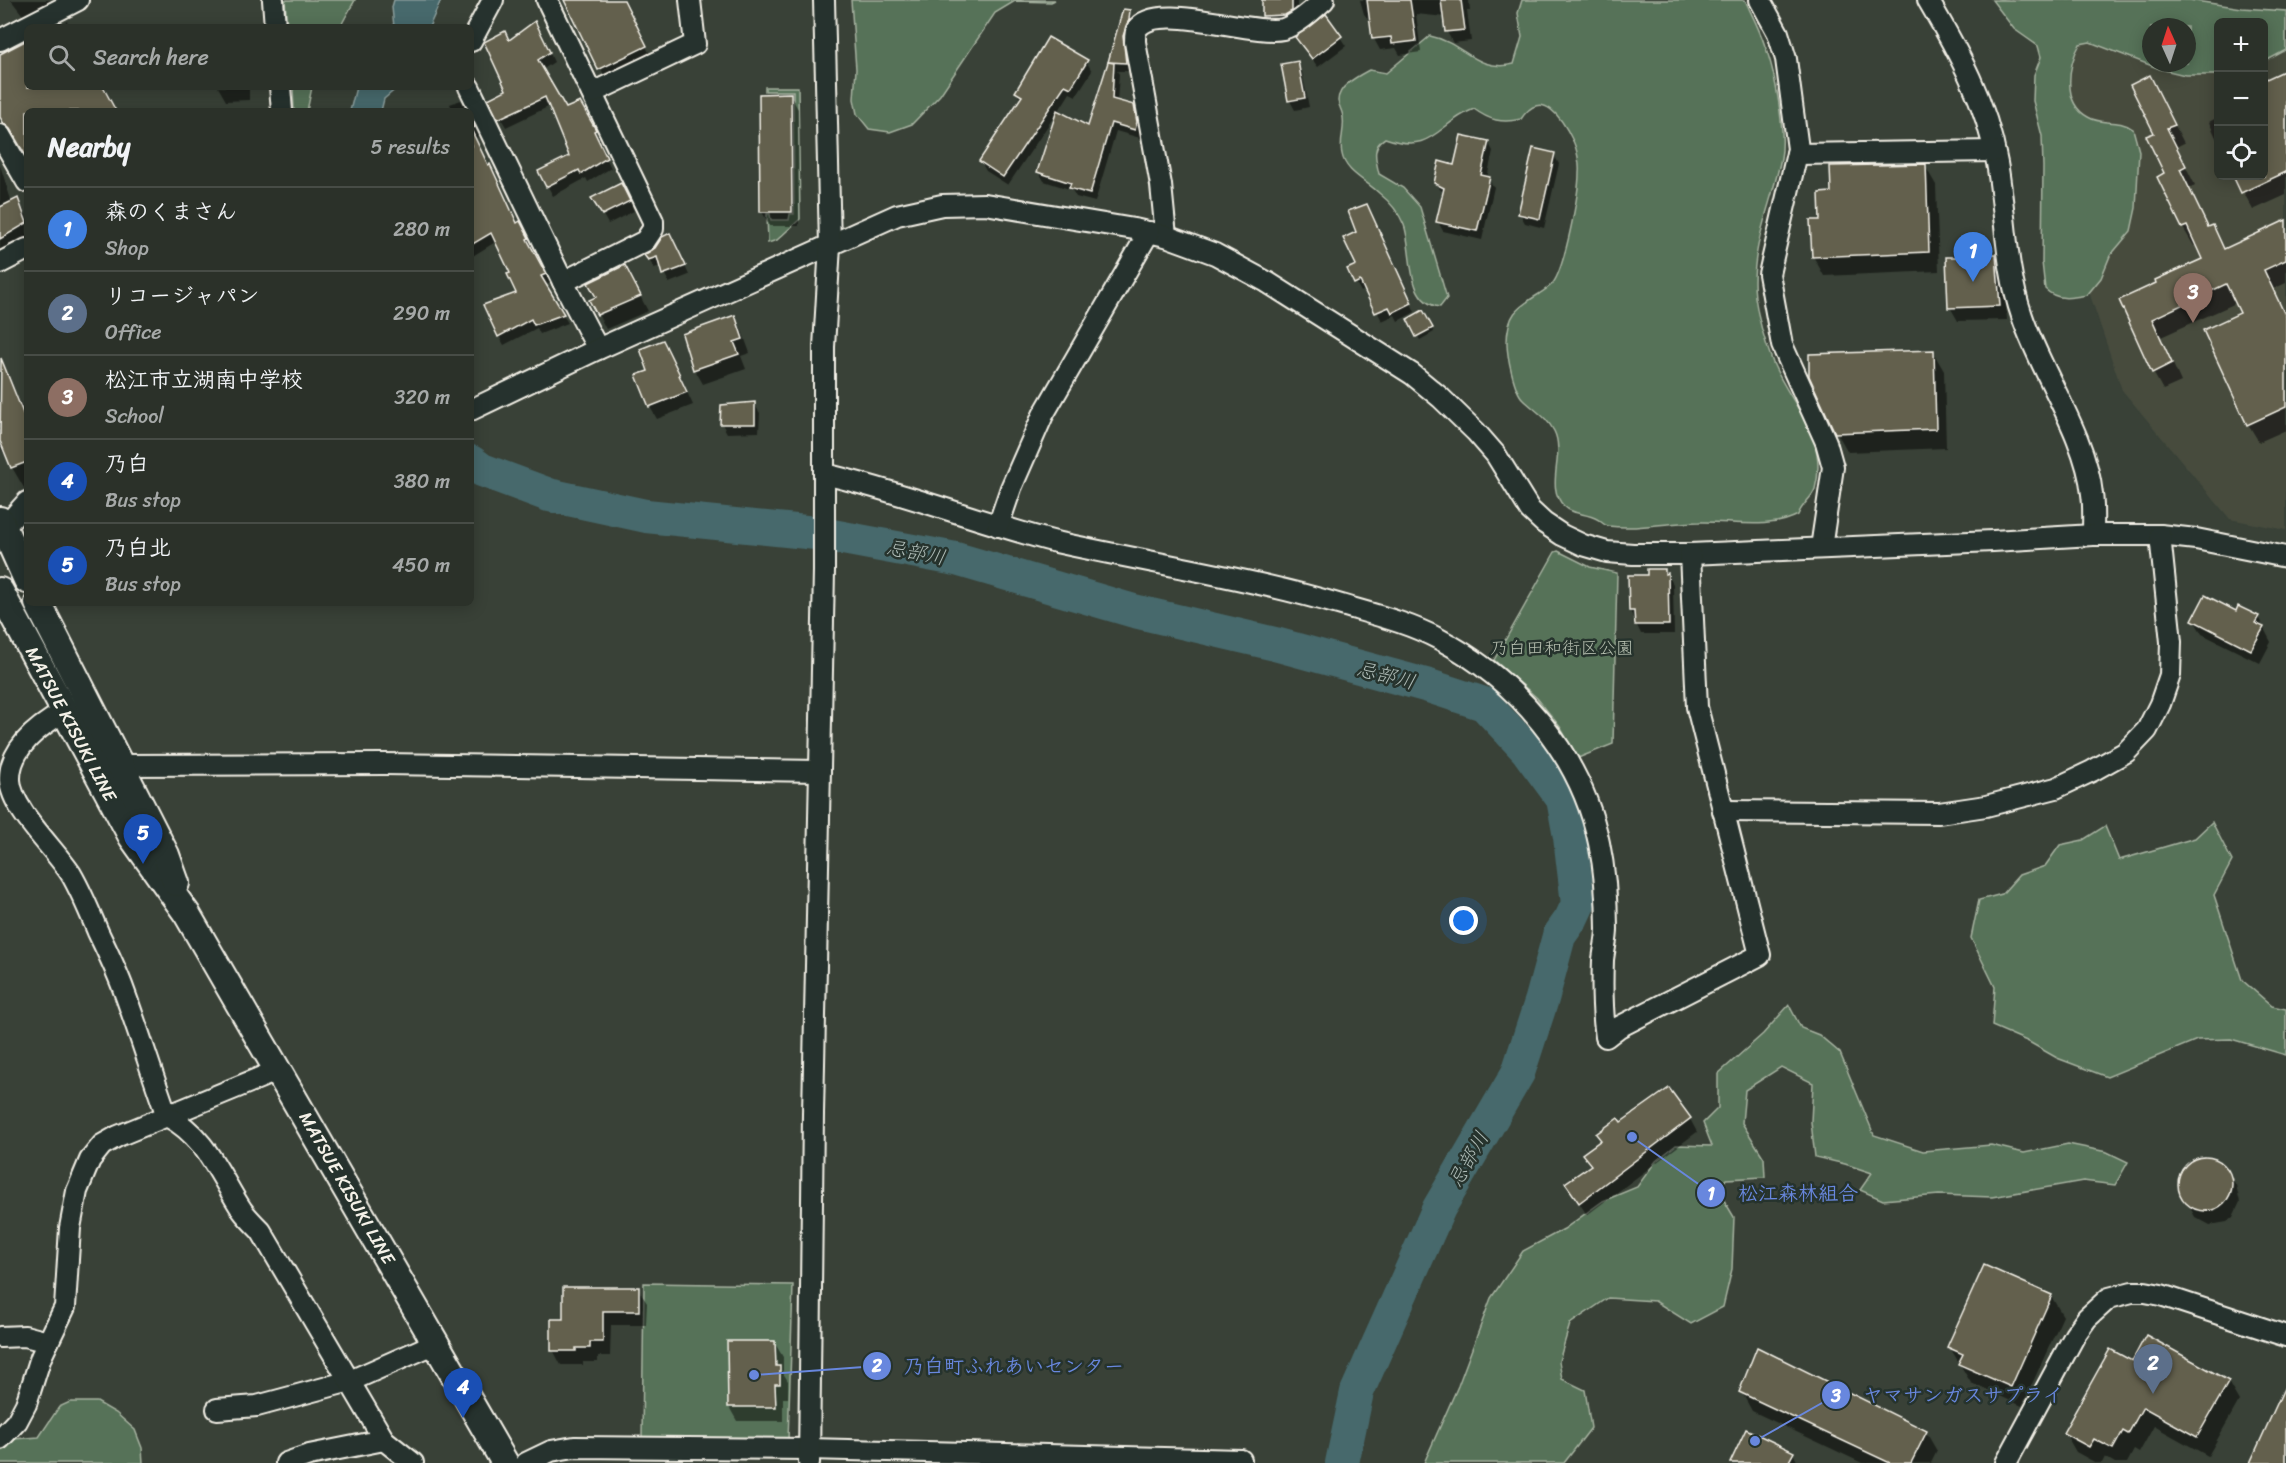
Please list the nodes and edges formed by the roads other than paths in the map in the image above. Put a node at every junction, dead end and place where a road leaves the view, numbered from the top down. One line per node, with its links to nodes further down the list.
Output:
1 (78, 0): 10 (street)
2 (273, 0): 11 (street)
3 (493, 0): 13 (street)
4 (547, 0): 17 (street)
5 (690, 0): 17 (street)
6 (824, 0): 24 (street)
7 (1324, 0): 23 (street)
8 (1760, 0): 21 (street)
9 (1928, 0): 20 (street)
10 (31, 24)
11 (275, 24)
12 (24, 28): 14 (street)
13 (474, 35)
14 (0, 40)
15 (280, 90): 18 (street)
16 (470, 90): 27 (street)
17 (592, 93): 27 (street)
18 (282, 108)
19 (0, 135): 22 (street)
20 (1994, 151): 21 (street); 34 (street)
21 (1797, 154): 36 (street)
22 (24, 177)
23 (1157, 234): 24 (street); 32 (street); 37 (street)
24 (830, 245): 28 (street); 30 (street)
25 (24, 251): 26 (street)
26 (0, 263)
27 (563, 282): 28 (street)
28 (598, 349): 29 (street)
29 (474, 409)
30 (824, 477): 32 (street); 44 (street)
31 (24, 505): 33 (street)
32 (998, 526): 45 (street)
33 (1, 527): 39 (main road)
34 (2093, 535): 35 (street); 36 (street)
35 (2160, 535): 38 (street); 45 (street)
36 (1821, 548): 37 (street)
37 (1689, 554): 45 (street)
38 (2286, 557)
39 (24, 574)
40 (0, 591): 42 (main road, MATSUE KISUKI LINE)
41 (40, 606): 43 (main road, MATSUE KISUKI LINE)
42 (64, 712): 46 (main road, MATSUE KISUKI LINE); 48 (street)
43 (120, 765): 44 (street); 46 (main road, MATSUE KISUKI LINE)
44 (820, 771): 57 (street)
45 (1723, 811)
46 (187, 914): 47 (main road, MATSUE KISUKI LINE)
47 (279, 1070): 48 (street); 52 (main road, MATSUE KISUKI LINE)
48 (167, 1116): 51 (street); 53 (street)
49 (2286, 1336): 63 (street)
50 (0, 1337): 51 (street)
51 (48, 1342): 55 (street)
52 (436, 1343): 53 (street); 61 (main road, MATSUE KISUKI LINE)
53 (350, 1381): 54 (street); 56 (street)
54 (217, 1409)
55 (0, 1439)
56 (384, 1440): 59 (street); 60 (street)
57 (809, 1456): 58 (street); 62 (street)
58 (1241, 1460)
59 (286, 1463)
60 (413, 1463)
61 (505, 1463)
62 (526, 1463)
63 (2006, 1463)

